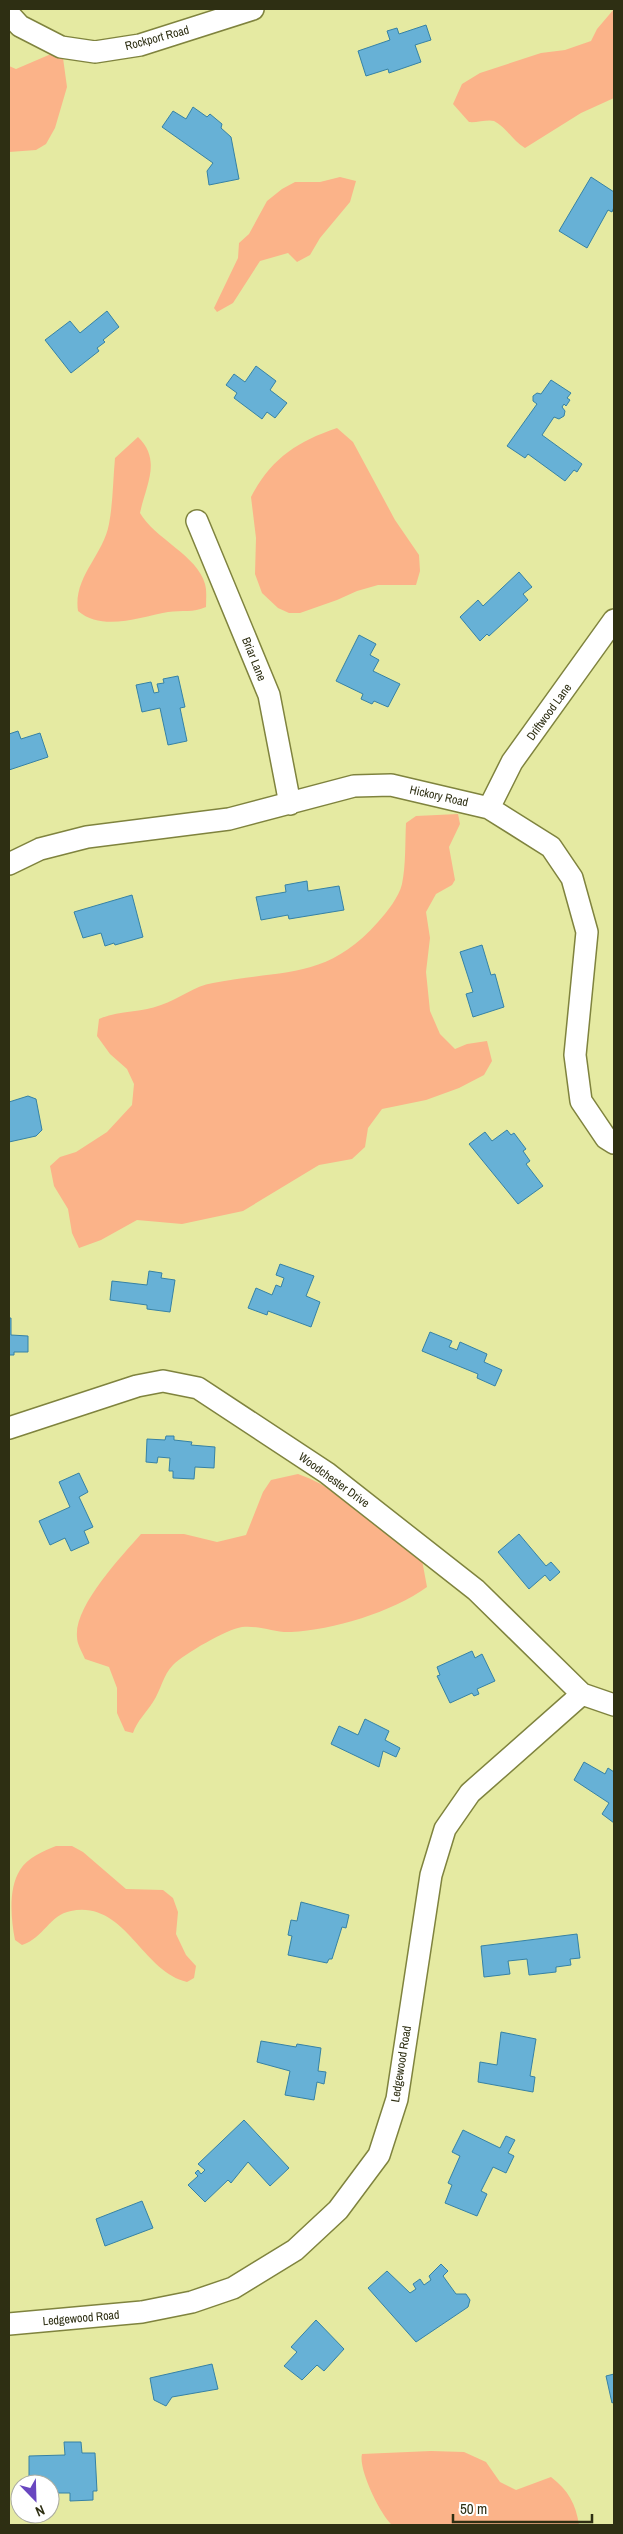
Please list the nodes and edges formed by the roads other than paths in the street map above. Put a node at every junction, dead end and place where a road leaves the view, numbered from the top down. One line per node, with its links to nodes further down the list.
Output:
1 (253, 9): 2 (street, Rockport Road)
2 (9, 14)
3 (197, 521): 5 (street, Briar Lane)
4 (614, 620): 6 (street, Driftwood Lane)
5 (290, 804): 6 (street, Hickory Road); 7 (street, Hickory Road)
6 (489, 808): 8 (street, Hickory Road)
7 (9, 864)
8 (614, 1143)
9 (9, 1428): 10 (street, Woodchester Drive)
10 (582, 1694): 11 (street, Woodchester Drive); 12 (street, Ledgewood Road)
11 (614, 1705)
12 (9, 2324)

